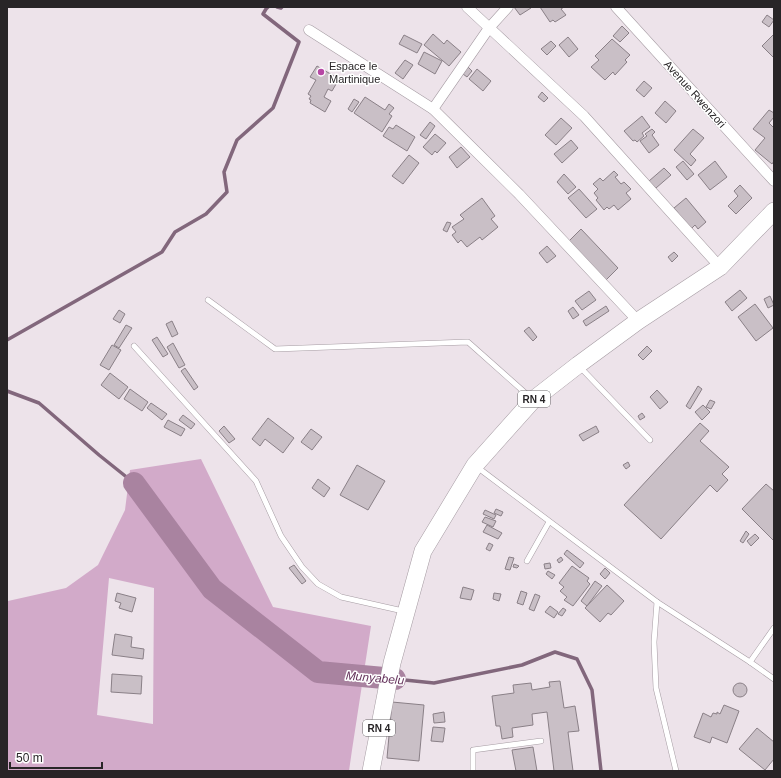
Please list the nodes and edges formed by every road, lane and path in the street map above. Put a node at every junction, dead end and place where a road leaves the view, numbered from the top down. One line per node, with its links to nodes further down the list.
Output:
1 (467, 7): 4 (street)
2 (508, 7): 4 (street)
3 (616, 7): 7 (street, Avenue Rwenzori)
4 (489, 28): 6 (street); 9 (street)
5 (309, 30): 6 (street)
6 (433, 109): 11 (street)
7 (774, 181)
8 (774, 211): 9 (highway, RN 4)
9 (720, 267): 11 (highway, RN 4)
10 (208, 300): 14 (lane)
11 (638, 321): 13 (highway, RN 4)
12 (134, 346): 20 (lane)
13 (578, 365): 14 (highway, RN 4); 15 (lane)
14 (533, 400): 16 (highway, RN 4)
15 (650, 440)
16 (474, 465): 17 (lane); 20 (highway, RN 4)
17 (549, 522): 18 (lane); 19 (lane)
18 (527, 561)
19 (656, 602): 22 (lane); 27 (lane)
20 (406, 612): 25 (highway, RN 4)
21 (774, 628): 22 (lane)
22 (750, 662): 23 (lane)
23 (774, 679)
24 (541, 742): 26 (lane)
25 (370, 771)
26 (473, 771)
27 (676, 771)

